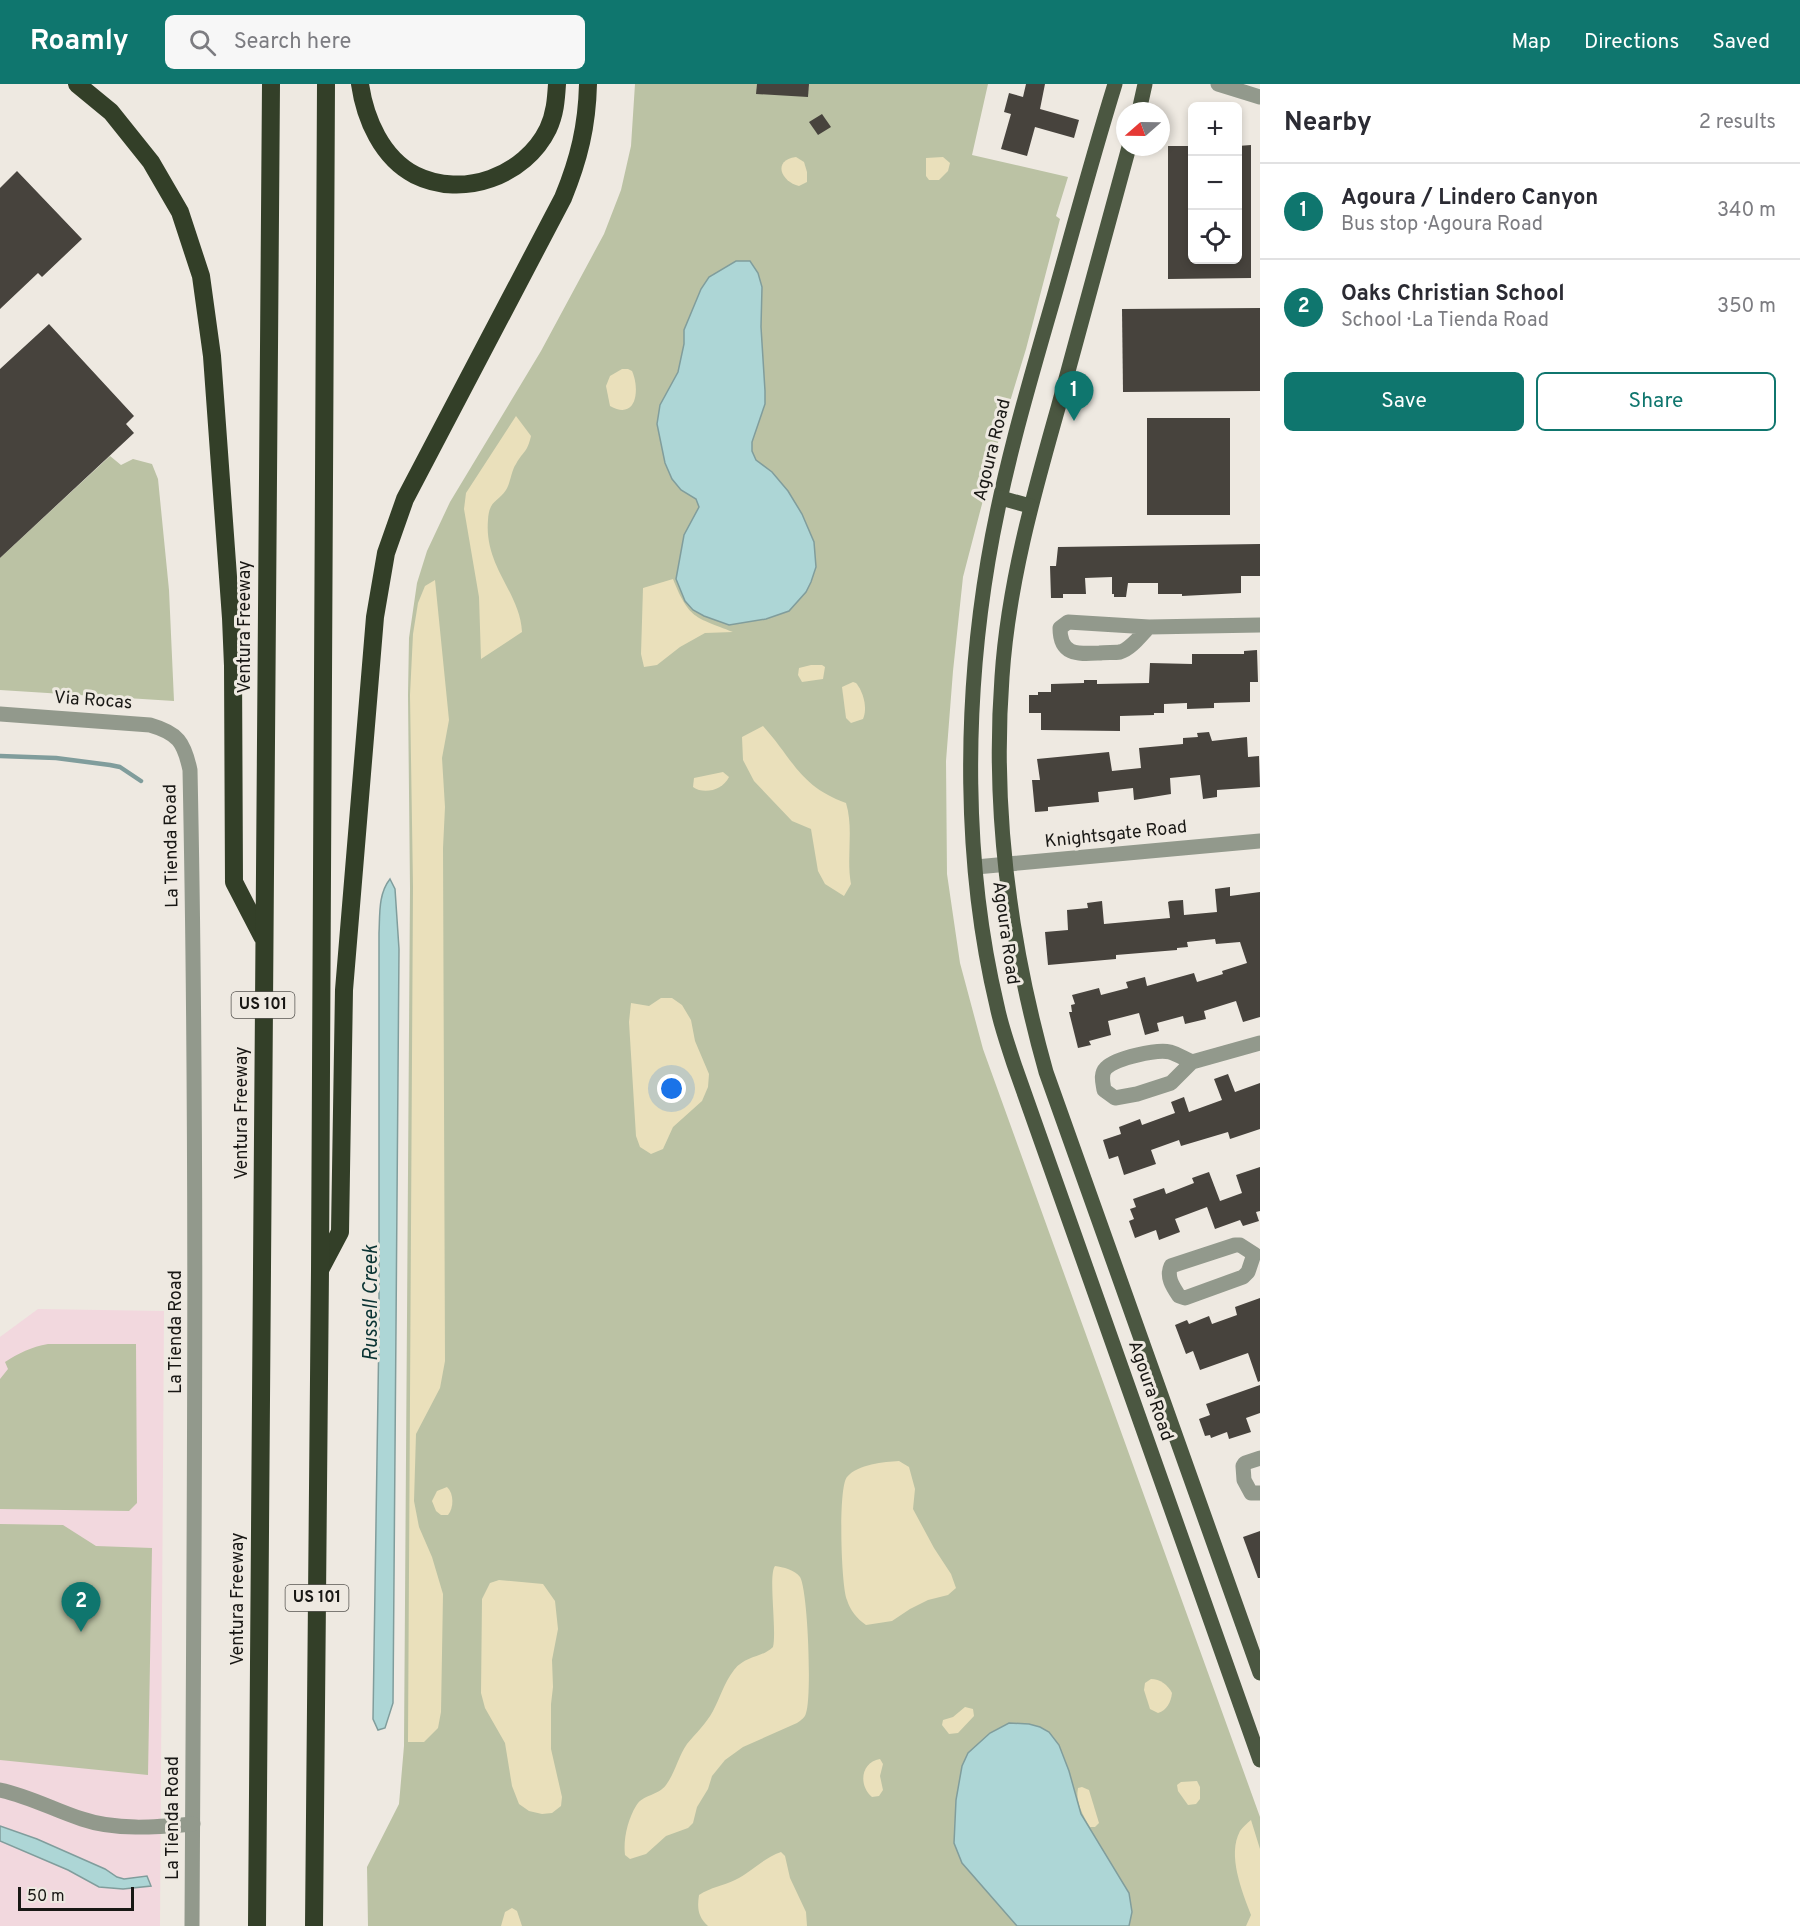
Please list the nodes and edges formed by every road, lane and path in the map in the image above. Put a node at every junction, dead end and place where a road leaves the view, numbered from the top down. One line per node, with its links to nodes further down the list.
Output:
1 (77, 84): 22 (highway)
2 (271, 84): 22 (highway, Ventura Freeway / US 101)
3 (326, 84): 26 (highway, US 101)
4 (360, 84): 5 (highway)
5 (557, 84)
6 (588, 84): 26 (highway)
7 (1115, 84): 13 (main road, Agoura Road)
8 (1145, 84): 11 (main road)
9 (1218, 84): 10 (street)
10 (1260, 97)
11 (1141, 102)
12 (1127, 156): 14 (main road, Agoura Road)
13 (1000, 498): 14 (main road); 21 (main road, Agoura Road)
14 (1030, 506): 20 (main road, Agoura Road)
15 (1260, 625): 16 (street)
16 (1149, 627): 16 (street)
17 (0, 714): 18 (street, Via Rocas)
18 (180, 740): 32 (street, La Tienda Road)
19 (1260, 841): 20 (street, Knightsgate Road)
20 (1004, 865): 21 (street, Knightsgate Road); 29 (main road, Agoura Road)
21 (976, 867): 30 (main road, Agoura Road)
22 (264, 939): 34 (highway, Ventura Freeway / US 101)
23 (1260, 1043): 24 (street)
24 (1192, 1062): 24 (street)
25 (1257, 1253): 25 (street)
26 (320, 1270): 35 (highway, US 101)
27 (1260, 1458): 28 (street)
28 (1260, 1493)
29 (1260, 1672)
30 (1260, 1760)
31 (0, 1790): 32 (street)
32 (193, 1824): 33 (street, La Tienda Road)
33 (192, 1926)
34 (257, 1926)
35 (314, 1926)

